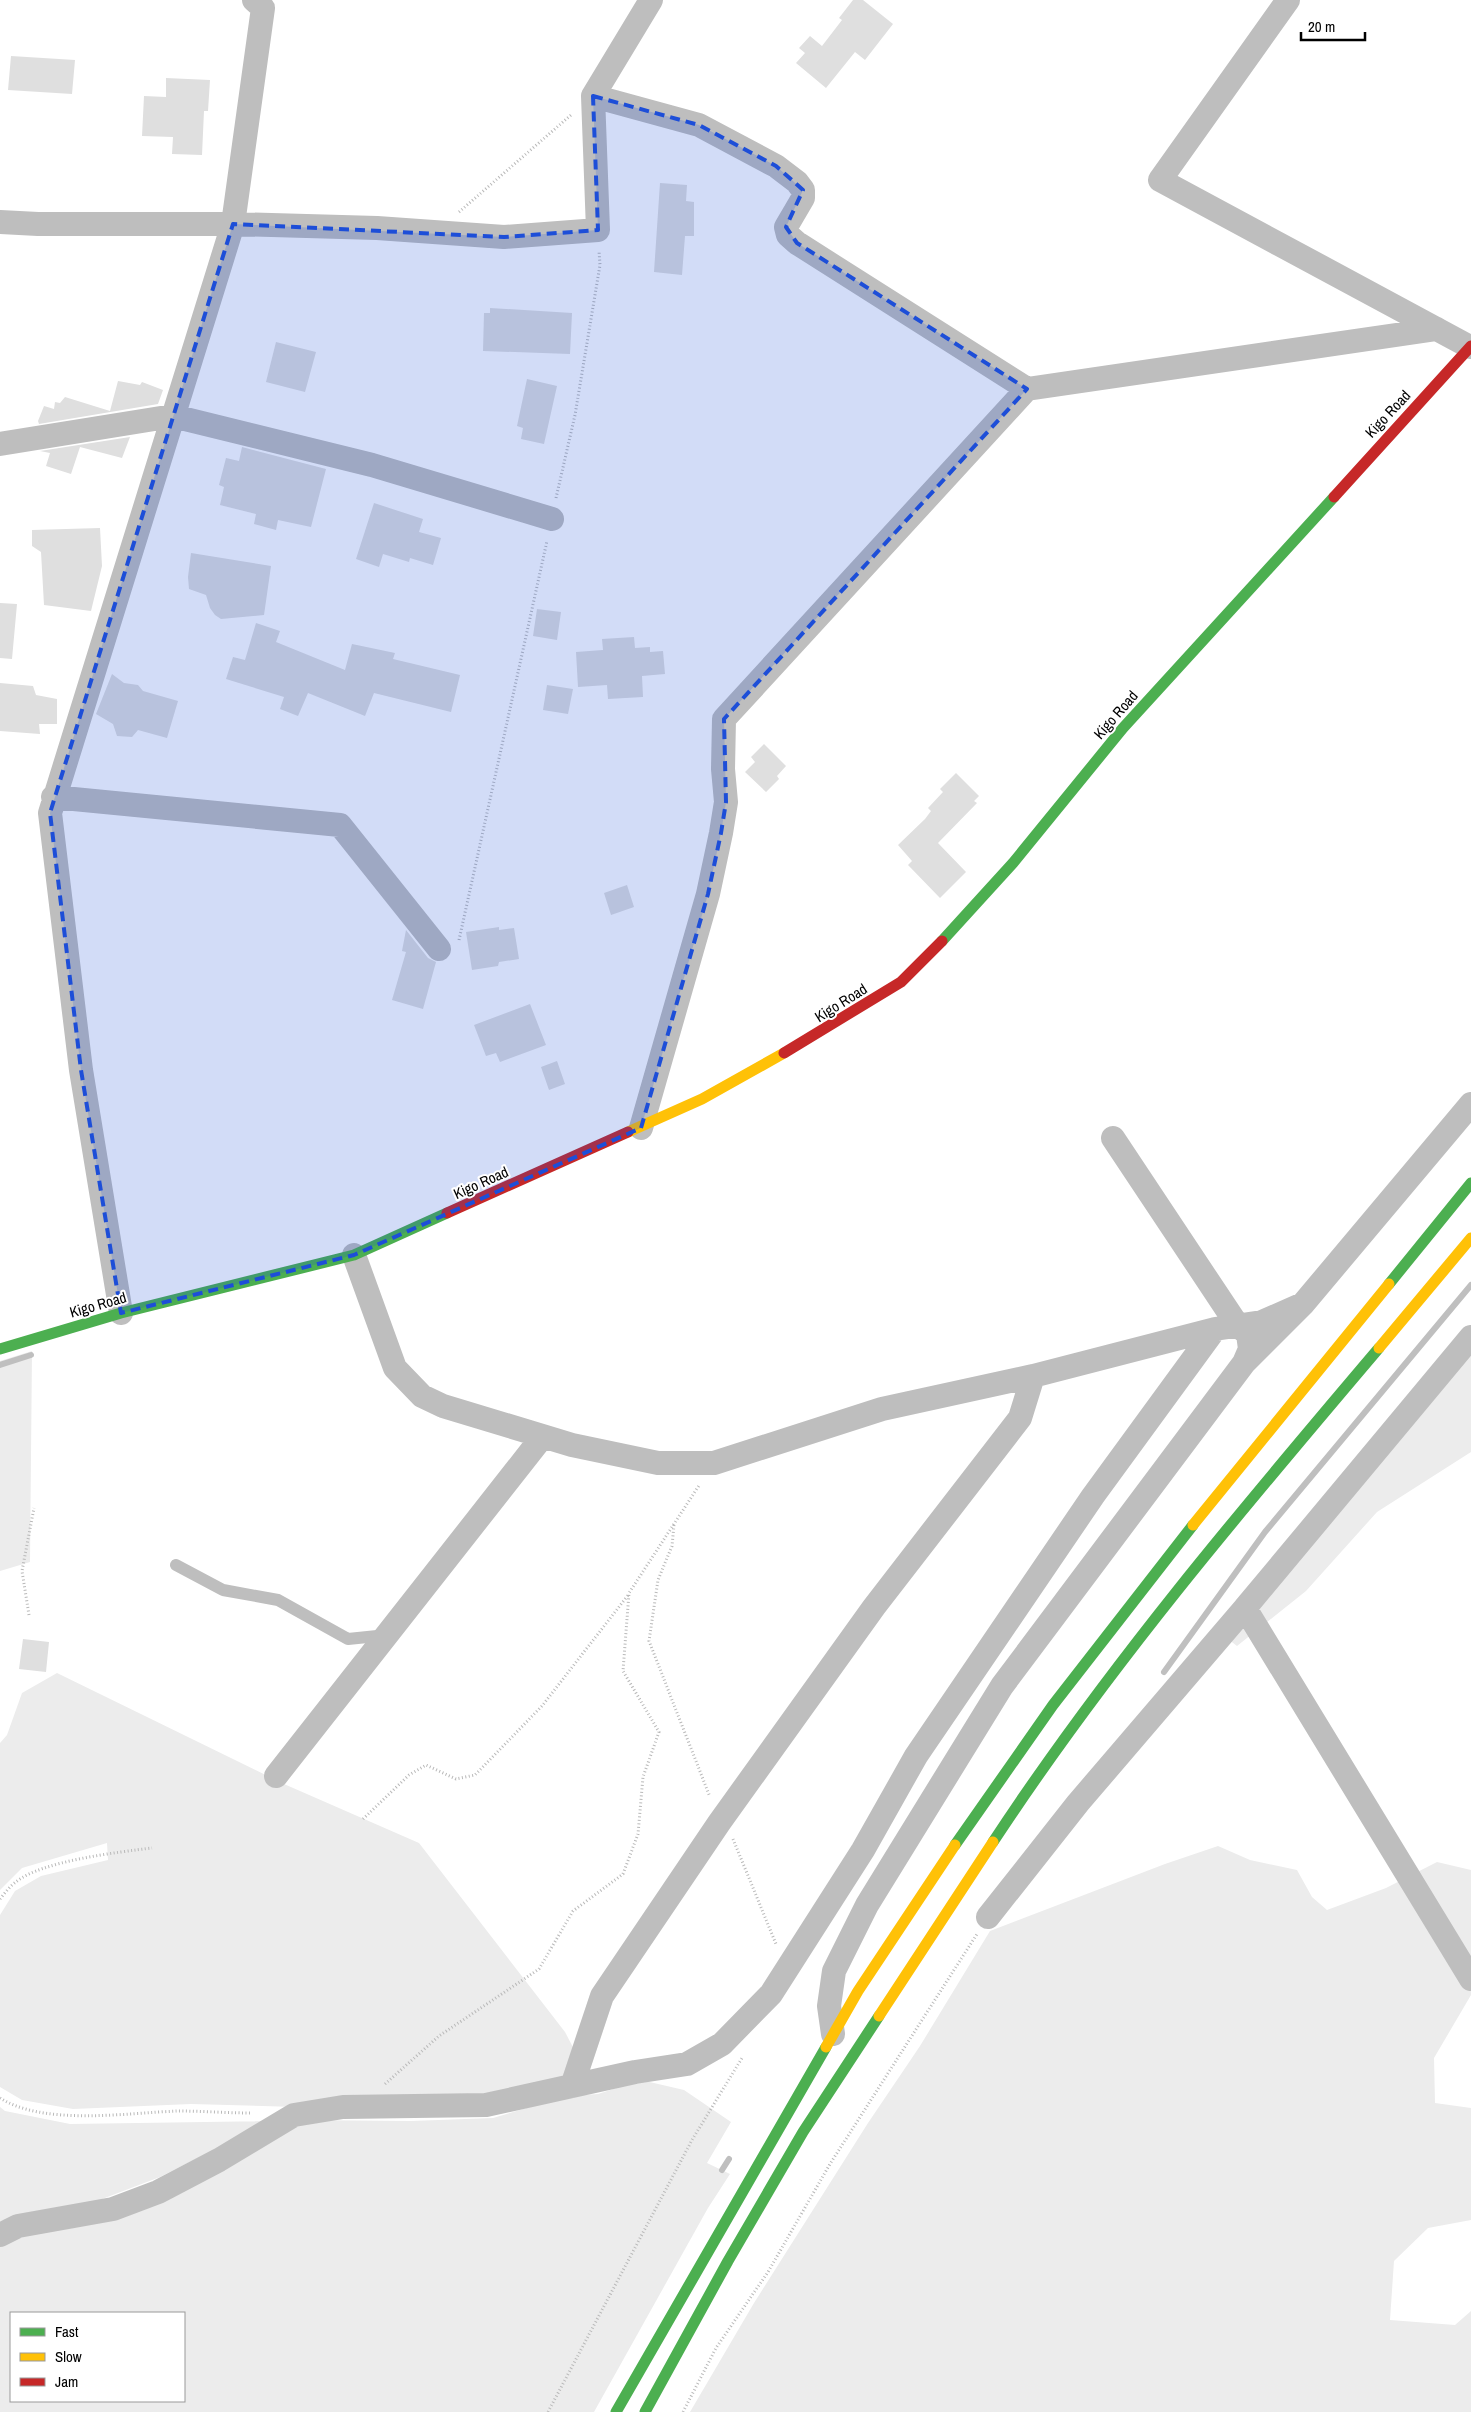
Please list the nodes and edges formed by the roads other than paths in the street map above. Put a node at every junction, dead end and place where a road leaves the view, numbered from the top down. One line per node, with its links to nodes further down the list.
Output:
1 (651, 0): 4 (street)
2 (1288, 0): 7 (street)
3 (260, 3): 6 (street)
4 (593, 96): 6 (street); 9 (street)
5 (0, 222): 6 (street)
6 (233, 224): 10 (street)
7 (1437, 329): 8 (street); 9 (street)
8 (1471, 346): 16 (main road, Kigo Road)
9 (1026, 389): 16 (street)
10 (172, 416): 11 (street); 12 (street); 13 (street)
11 (0, 444)
12 (552, 519)
13 (53, 797): 14 (street); 22 (street)
14 (449, 947)
15 (1471, 1104): 21 (street)
16 (641, 1128): 20 (main road, Kigo Road)
17 (1113, 1138): 23 (street)
18 (1471, 1183): 35 (main road)
19 (1471, 1238): 39 (main road)
20 (354, 1255): 22 (main road, Kigo Road); 28 (street)
21 (1302, 1304): 23 (street); 26 (street)
22 (121, 1313): 25 (main road, Kigo Road)
23 (1226, 1328): 26 (street); 27 (street); 36 (street)
24 (1471, 1337): 30 (street)
25 (0, 1349)
26 (1244, 1363): 35 (street)
27 (1033, 1376): 28 (street); 36 (street)
28 (543, 1436): 31 (street)
29 (176, 1565): 31 (lane)
30 (1245, 1608): 33 (street); 34 (street)
31 (387, 1635): 32 (street)
32 (276, 1776)
33 (988, 1917)
34 (1471, 1979)
35 (833, 2034): 38 (main road)
36 (572, 2086): 37 (street)
37 (0, 2235)
38 (616, 2412)
39 (645, 2412)

